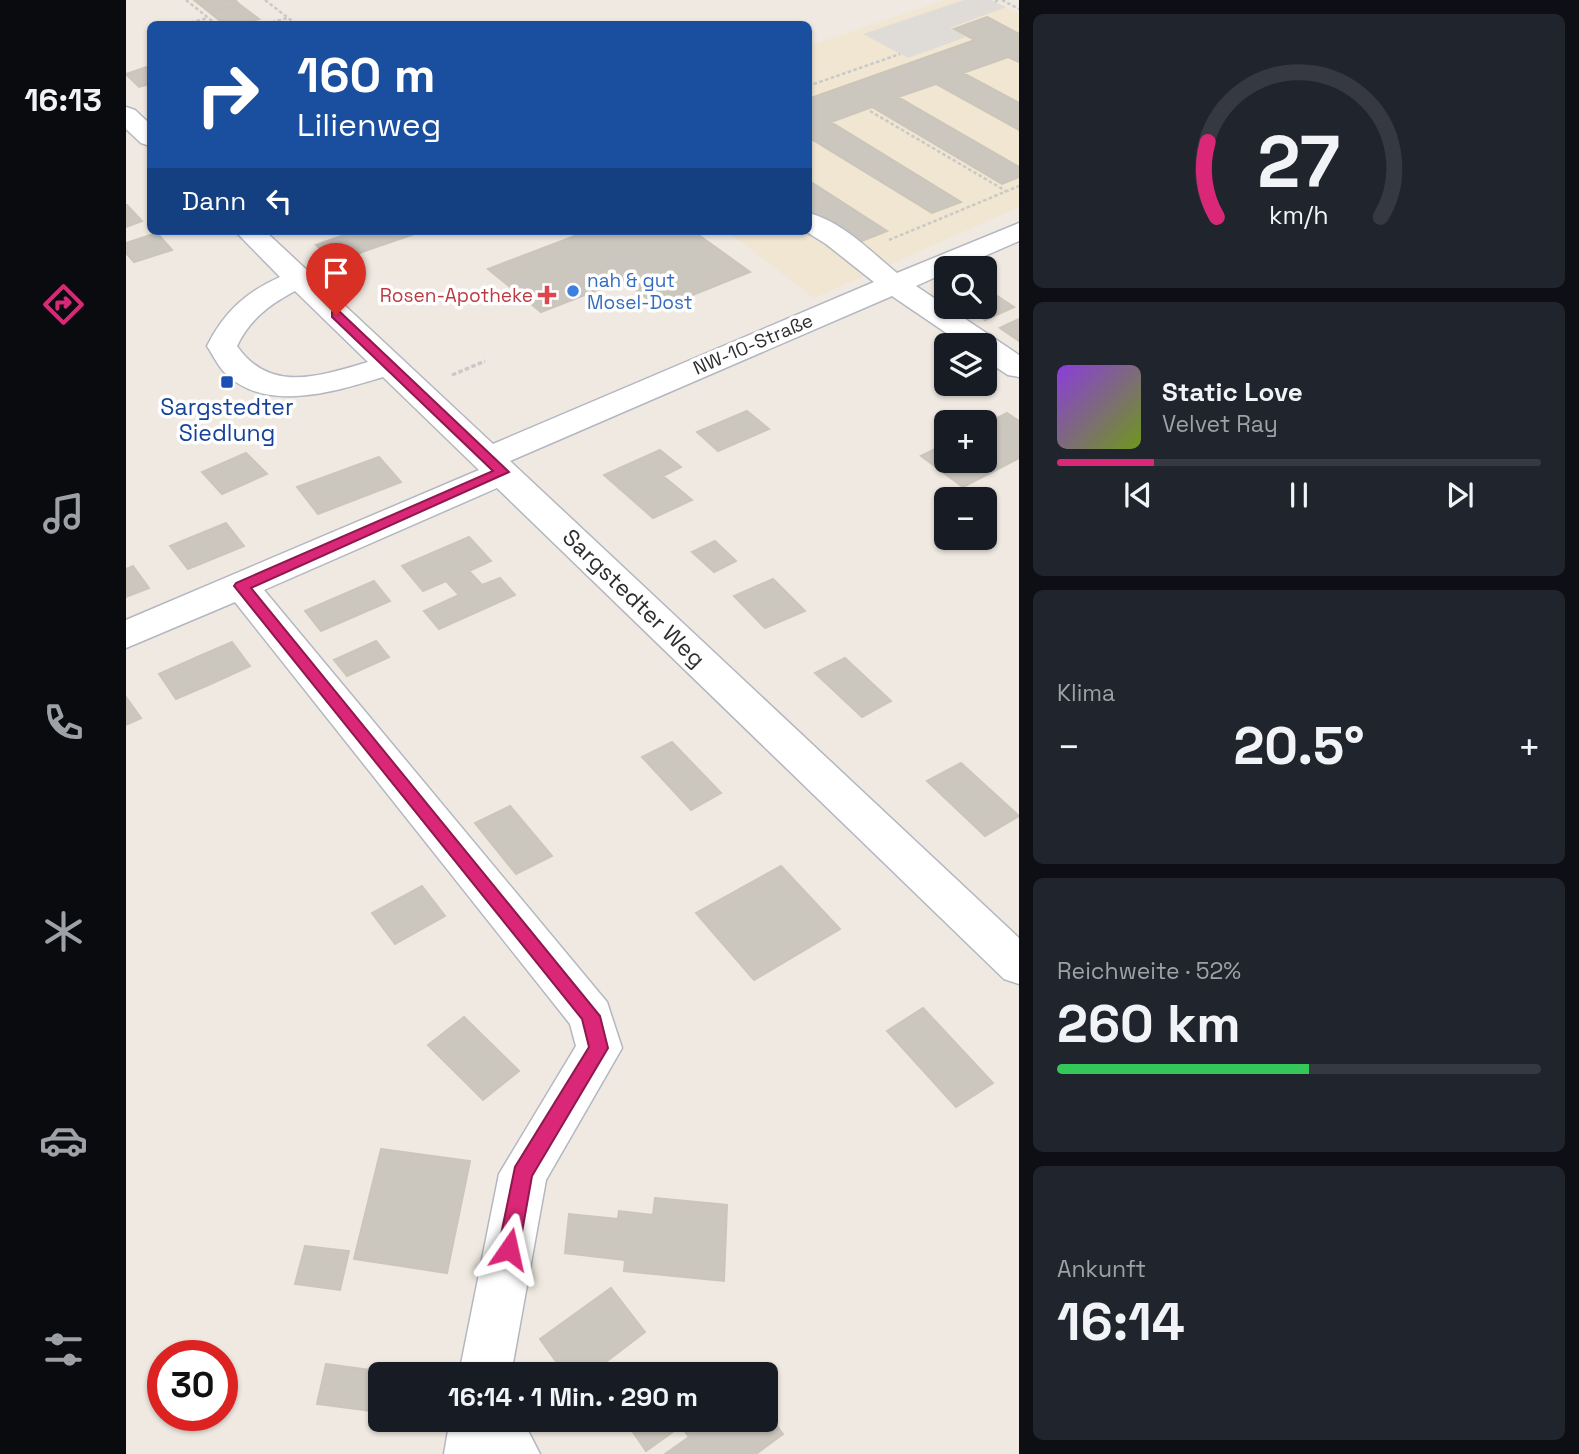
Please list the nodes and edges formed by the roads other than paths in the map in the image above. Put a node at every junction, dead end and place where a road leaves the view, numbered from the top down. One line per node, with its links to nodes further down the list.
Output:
1 (126, 115): 2 (street)
2 (147, 135)
3 (812, 224): 7 (street)
4 (1019, 231): 7 (street, NW-10-Straße)
5 (253, 235): 6 (street, Sargstedter Weg)
6 (299, 279): 10 (street, Sargstedter Weg); 10 (street)
7 (895, 285): 8 (street); 12 (street, NW-10-Straße)
8 (967, 333)
9 (997, 353): 11 (street)
10 (389, 365): 12 (street, Sargstedter Weg)
11 (1019, 368)
12 (494, 466): 13 (street, NW-10-Straße); 15 (street, Sargstedter Weg)
13 (241, 586): 14 (street, NW-10-Straße); 16 (street)
14 (126, 635)
15 (1019, 966)
16 (487, 1362)
17 (475, 1432): 19 (street)
18 (499, 1432): 20 (street)
19 (471, 1454)
20 (513, 1454)

